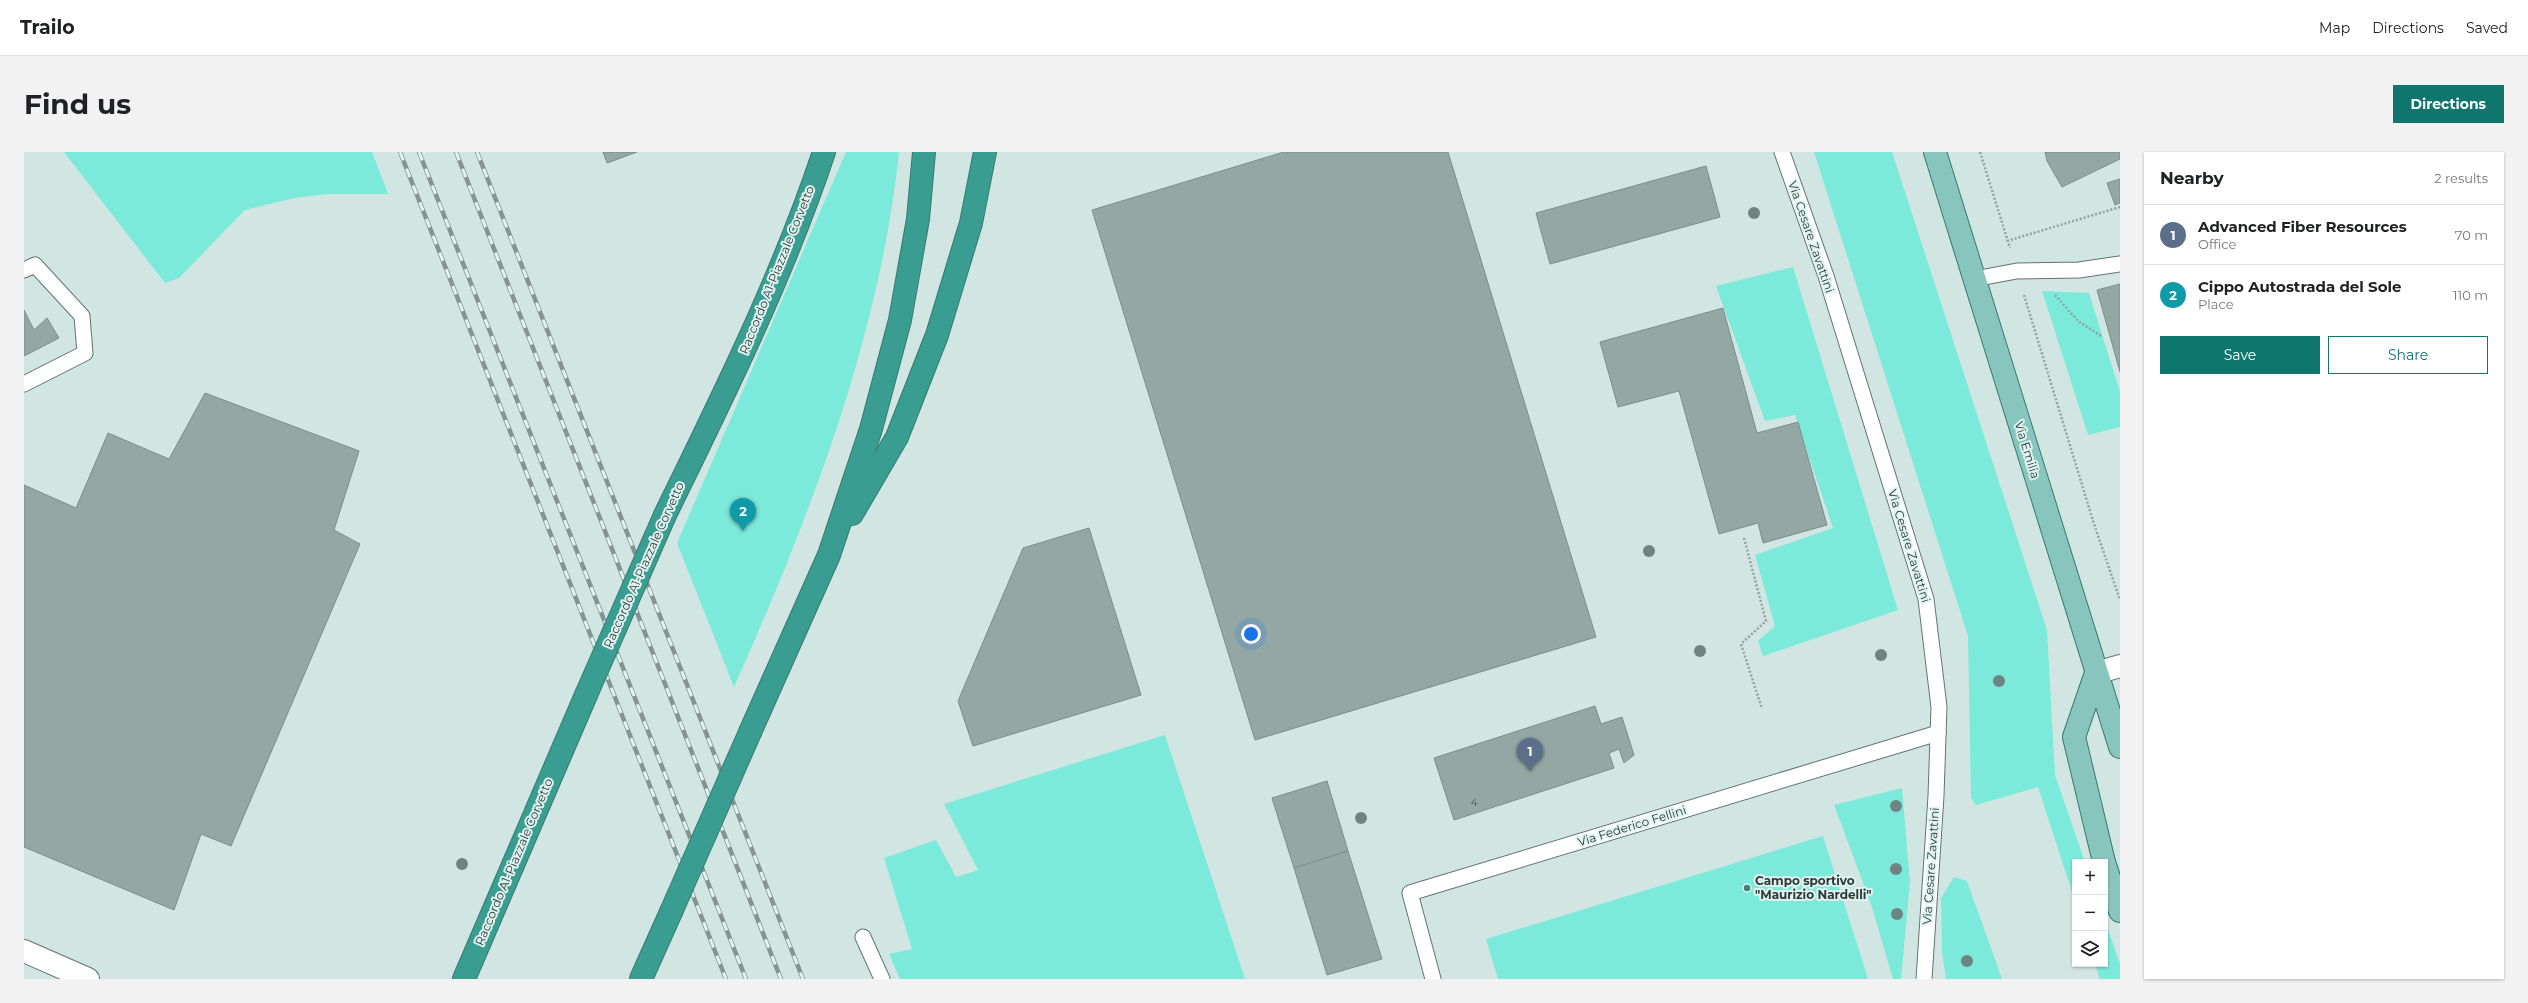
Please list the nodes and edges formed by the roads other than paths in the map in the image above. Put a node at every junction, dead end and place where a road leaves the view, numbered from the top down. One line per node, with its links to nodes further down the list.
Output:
1 (824, 152): 21 (highway, Raccordo A1-Piazzale Corvetto, bridge)
2 (924, 152): 10 (highway)
3 (985, 152): 10 (highway)
4 (1782, 152): 13 (lane, Via Cesare Zavattini)
5 (1935, 152): 8 (main road, Via Emilia)
6 (2120, 264): 8 (lane)
7 (24, 270): 9 (lane)
8 (1974, 279): 12 (main road, Via Emilia)
9 (24, 384)
10 (829, 555): 22 (highway, bridge)
11 (2120, 666): 12 (street)
12 (2096, 674): 14 (main road, Via Emilia); 15 (main road)
13 (1938, 733): 24 (lane, Via Federico Fellini); 25 (lane, Via Cesare Zavattini)
14 (2120, 748)
15 (2104, 859)
16 (2108, 873): 17 (main road)
17 (2120, 911)
18 (863, 937): 23 (lane)
19 (24, 951): 20 (street)
20 (88, 979)
21 (464, 979)
22 (641, 979)
23 (882, 979)
24 (1433, 979)
25 (1924, 979)

